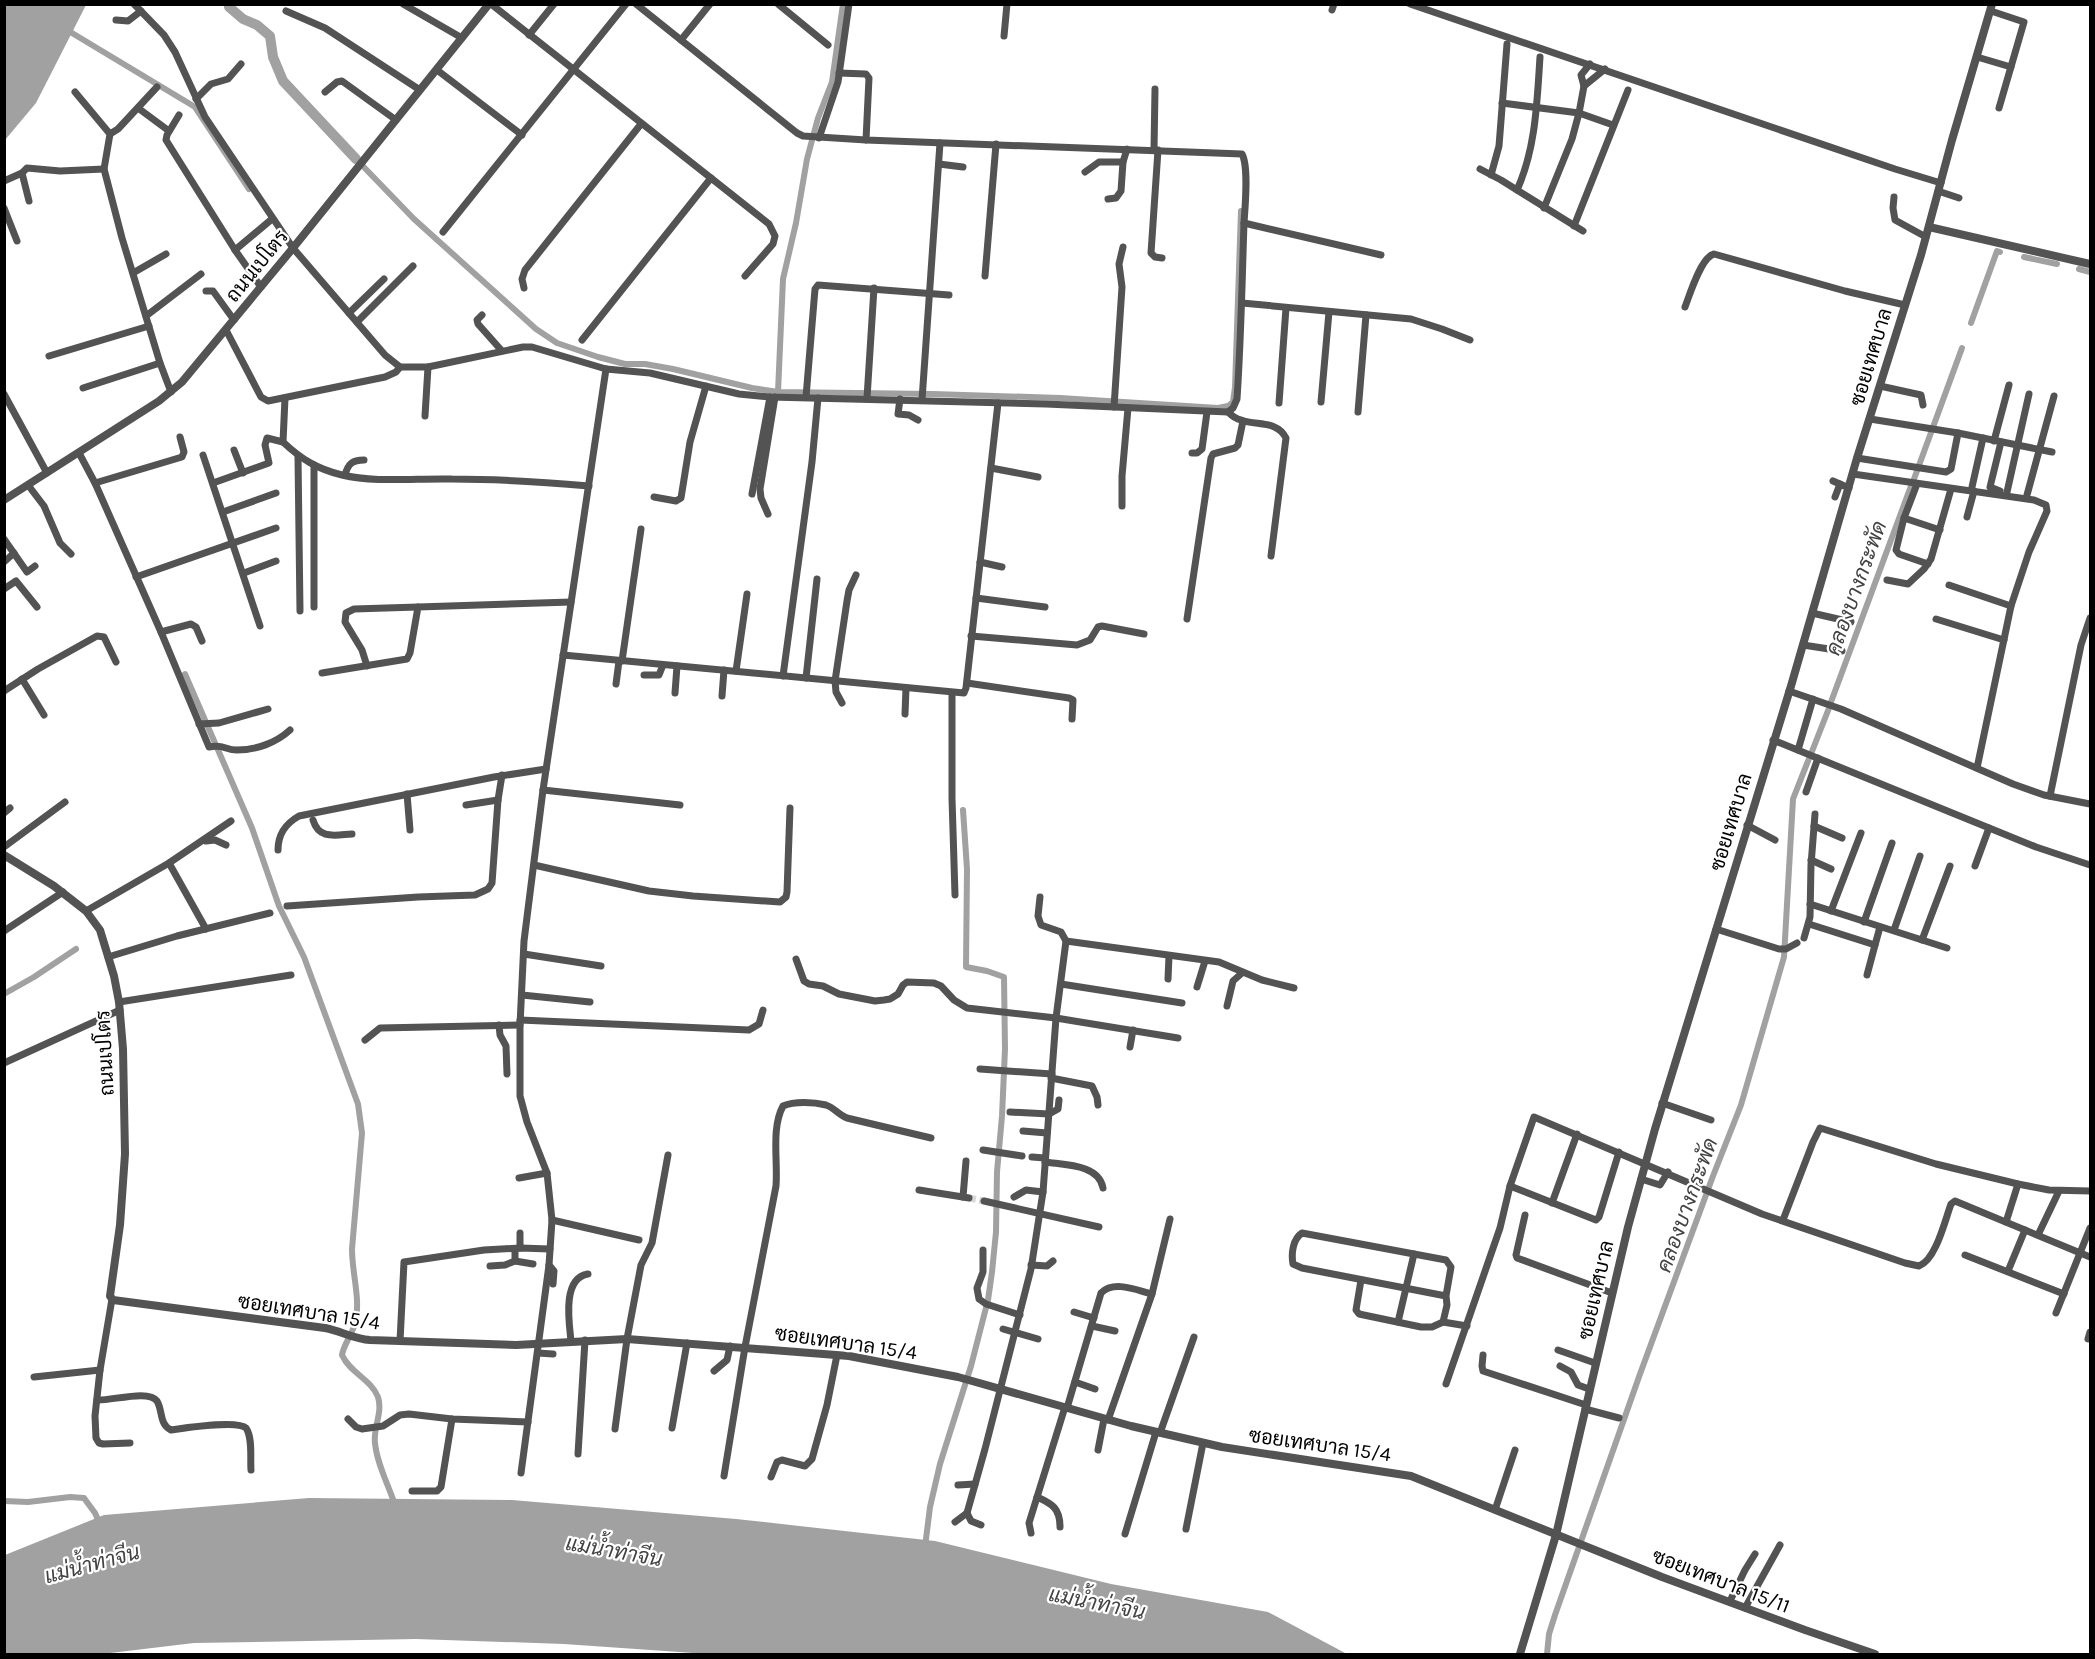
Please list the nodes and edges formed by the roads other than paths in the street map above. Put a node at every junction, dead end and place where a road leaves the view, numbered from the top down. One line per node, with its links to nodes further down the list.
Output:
1 (134, 4): 13 (street)
2 (403, 4): 18 (street)
3 (490, 4): 16 (street); 18 (street, ถนนเปโตร)
4 (554, 4): 16 (street)
5 (626, 4): 29 (street)
6 (636, 4): 19 (street)
7 (710, 4): 19 (street)
8 (778, 4): 21 (street)
9 (849, 4): 30 (street)
10 (1007, 4): 17 (street)
11 (1410, 4): 25 (street)
12 (1992, 8): 23 (street, ซอยเทศบาล); 26 (street)
13 (141, 11): 15 (street); 38 (street)
14 (286, 11): 34 (street)
15 (116, 20)
16 (529, 35): 29 (street)
17 (1004, 36)
18 (462, 38): 28 (street, ถนนเปโตร)
19 (681, 40): 51 (street)
20 (1507, 44): 39 (street)
21 (828, 45)
22 (1540, 57): 40 (street)
23 (1977, 57): 26 (street); 67 (street, ซอยเทศบาล)
24 (241, 64): 38 (street)
25 (1590, 64): 27 (street); 31 (street)
26 (2011, 67): 42 (street)
27 (1605, 69): 31 (street); 67 (street)
28 (436, 70): 34 (street, ถนนเปโตร); 50 (street)
29 (573, 70): 46 (street); 50 (street)
30 (839, 73): 51 (street); 52 (street)
31 (1584, 86): 43 (street)
32 (157, 87): 41 (street)
33 (1155, 89): 56 (street)
34 (420, 90): 45 (street, ถนนเปโตร)
35 (1628, 90): 47 (street)
36 (75, 92): 49 (street)
37 (325, 92): 45 (street)
38 (196, 99): 75 (street)
39 (1502, 102): 40 (street); 64 (street)
40 (1537, 107): 43 (street); 68 (street)
41 (138, 108): 48 (street); 49 (street)
42 (1999, 108)
43 (1580, 113): 47 (street); 74 (street)
44 (179, 116): 48 (street)
45 (396, 120): 84 (street, ถนนเปโตร)
46 (641, 124): 65 (street); 97 (street)
47 (1613, 125): 77 (street)
48 (170, 131): 85 (street)
49 (111, 134): 60 (street)
50 (522, 135): 80 (street)
51 (817, 138): 52 (street)
52 (866, 140): 53 (street)
53 (940, 143): 54 (street); 58 (street)
54 (996, 144): 55 (street); 94 (street)
55 (1127, 149): 56 (street); 57 (street)
56 (1156, 150): 76 (street); 88 (street)
57 (1123, 162): 62 (street); 71 (street)
58 (939, 165): 59 (street); 100 (street)
59 (963, 167)
60 (104, 169): 63 (street); 91 (street)
61 (1480, 169): 64 (street)
62 (1085, 172)
63 (22, 173): 66 (street); 72 (street)
64 (1491, 175): 68 (street)
65 (711, 178): 93 (street); 115 (street)
66 (4, 181)
67 (1939, 187): 70 (street); 78 (street, ซอยเทศบาล)
68 (1517, 190): 74 (street)
69 (1894, 197): 81 (street)
70 (1959, 198)
71 (1108, 200)
72 (29, 201)
73 (4, 208): 82 (street)
74 (1544, 208): 77 (street)
75 (272, 219): 84 (street); 85 (street)
76 (1245, 223): 87 (street); 102 (street)
77 (1574, 226): 79 (street)
78 (1929, 227): 81 (street, ซอยเทศบาล); 89 (street)
79 (1583, 231)
80 (443, 232)
81 (1926, 237): 103 (street, ซอยเทศบาล)
82 (16, 241)
83 (1123, 247): 140 (street)
84 (293, 248): 96 (street, ถนนเปโตร); 107 (street)
85 (235, 250): 96 (street)
86 (166, 254): 91 (street)
87 (1381, 255)
88 (1162, 258)
89 (2091, 264)
90 (413, 266): 112 (street)
91 (133, 273): 110 (street)
92 (201, 274): 110 (street)
93 (745, 276)
94 (985, 276)
95 (384, 279): 107 (street)
96 (261, 287): 111 (street, ถนนเปโตร)
97 (524, 288)
98 (874, 288): 100 (street); 130 (street); 133 (street)
99 (206, 291): 111 (street)
100 (928, 293): 101 (street); 137 (street)
101 (949, 295)
102 (1242, 303): 105 (street); 145 (street)
103 (1905, 305): 104 (street); 125 (street, ซอยเทศบาล)
104 (1685, 307)
105 (1286, 308): 106 (street); 141 (street)
106 (1329, 312): 109 (street); 138 (street)
107 (349, 313): 112 (street)
108 (482, 315): 117 (street)
109 (1366, 315): 116 (street); 146 (street)
110 (146, 316): 113 (street)
111 (234, 320): 114 (street, ถนนเปโตร)
112 (357, 322): 120 (street)
113 (149, 326): 118 (street); 119 (street)
114 (226, 330): 127 (street, ถนนเปโตร); 134 (street)
115 (582, 340)
116 (1470, 340)
117 (502, 351): 121 (street); 122 (street)
118 (49, 356)
119 (160, 363): 126 (street); 127 (street)
120 (400, 367): 121 (street); 134 (street)
121 (428, 367): 147 (street)
122 (606, 369): 124 (street); 178 (street)
123 (2009, 385): 154 (street)
124 (706, 386): 132 (street); 185 (street)
125 (1880, 386): 142 (street); 148 (street, ซอยเทศบาล)
126 (83, 388)
127 (171, 392): 160 (street, ถนนเปโตร)
128 (4, 394): 168 (street)
129 (2029, 394): 156 (street)
130 (806, 396): 132 (street); 135 (street)
131 (2054, 396): 157 (street)
132 (772, 397): 183 (street); 191 (street)
133 (867, 397): 135 (street); 136 (street)
134 (285, 398): 155 (street)
135 (818, 398): 247 (street)
136 (900, 399): 137 (street); 149 (street)
137 (922, 400): 139 (street)
138 (1321, 402)
139 (998, 403): 140 (street); 167 (street)
140 (1114, 403): 143 (street)
141 (1279, 403)
142 (1923, 405)
143 (1128, 408): 144 (street); 189 (street)
144 (1207, 412): 145 (street); 161 (street)
145 (1227, 412): 150 (street)
146 (1358, 412)
147 (425, 416)
148 (1869, 419): 151 (street); 164 (street, ซอยเทศบาล)
149 (918, 420)
150 (1243, 421): 201 (street); 226 (street)
151 (1958, 433): 153 (street); 164 (street)
152 (180, 437): 173 (street)
153 (1983, 438): 154 (street); 180 (street)
154 (1997, 441): 156 (street); 181 (street)
155 (283, 442): 163 (street); 169 (street)
156 (2017, 444): 157 (street); 181 (street)
157 (2038, 449): 159 (street); 184 (street)
158 (234, 450): 169 (street)
159 (2052, 452)
160 (79, 453): 168 (street, ถนนเปโตร); 173 (street)
161 (1192, 453)
162 (203, 455): 174 (street)
163 (298, 457): 166 (street); 223 (street)
164 (1857, 459): 170 (street, ซอยเทศบาล)
165 (364, 460): 171 (street)
166 (314, 465): 171 (street); 220 (street)
167 (991, 468): 172 (street); 204 (street)
168 (47, 473): 177 (street, ถนนเปโตร)
169 (243, 473): 174 (street)
170 (1853, 474): 175 (street, ซอยเทศบาล); 176 (street)
171 (345, 475): 178 (street)
172 (1038, 477)
173 (95, 483): 210 (street)
174 (213, 483): 190 (street)
175 (1841, 484): 186 (street); 224 (street, ซอยเทศบาล)
176 (1917, 484): 179 (street); 193 (street)
177 (28, 485): 188 (street, ถนนเปโตร); 200 (street)
178 (589, 486): 217 (street)
179 (1954, 487): 180 (street); 196 (street)
180 (1976, 489): 192 (street); 218 (street)
181 (2007, 492): 184 (street)
182 (276, 493): 190 (street)
183 (752, 494)
184 (2026, 495): 187 (street)
185 (654, 497)
186 (1835, 497)
187 (2042, 498)
188 (4, 500)
189 (1122, 506)
190 (223, 512): 198 (street)
191 (768, 514)
192 (1967, 517)
193 (1904, 518): 196 (street); 205 (street)
194 (276, 528): 198 (street)
195 (641, 529): 238 (street)
196 (1940, 530): 205 (street)
197 (4, 539): 199 (street)
198 (233, 543): 208 (street); 210 (street)
199 (14, 553): 203 (street); 206 (street)
200 (71, 554)
201 (1271, 556)
202 (276, 561): 208 (street)
203 (4, 562)
204 (980, 562): 207 (street); 216 (street)
205 (1928, 564): 212 (street)
206 (35, 566)
207 (1002, 567)
208 (244, 573): 229 (street)
209 (856, 575): 250 (street)
210 (136, 577): 230 (street)
211 (817, 579): 248 (street)
212 (1887, 580)
213 (1948, 585): 218 (street)
214 (4, 589): 219 (street)
215 (747, 594): 244 (street)
216 (976, 598): 222 (street); 232 (street)
217 (571, 602): 221 (street); 237 (street)
218 (2011, 606): 233 (street)
219 (37, 607)
220 (314, 607)
221 (418, 607): 241 (street); 241 (street)
222 (1045, 607)
223 (300, 611)
224 (1812, 613): 228 (street); 235 (street, ซอยเทศบาล)
225 (2091, 618): 276 (street)
226 (1187, 619)
227 (1936, 619): 233 (street)
228 (1851, 622)
229 (260, 626)
230 (161, 632): 234 (street); 265 (street)
231 (1144, 634): 232 (street)
232 (971, 636): 251 (street)
233 (2004, 640): 270 (street)
234 (202, 641)
235 (1803, 645): 236 (street); 255 (street, ซอยเทศบาล)
236 (1842, 651)
237 (563, 656): 238 (street); 271 (street)
238 (621, 661): 240 (street); 252 (street)
239 (116, 662): 249 (street)
240 (663, 665): 242 (street); 246 (street)
241 (368, 666): 245 (street)
242 (677, 666): 243 (street); 256 (street)
243 (724, 670): 244 (street); 258 (street)
244 (736, 671): 247 (street)
245 (322, 673)
246 (644, 675)
247 (783, 676): 248 (street)
248 (806, 678): 250 (street)
249 (22, 679): 254 (street); 263 (street)
250 (835, 681): 253 (street); 260 (street)
251 (967, 683): 257 (street); 264 (street)
252 (616, 684)
253 (906, 688): 257 (street); 262 (street)
254 (4, 690)
255 (1789, 691): 259 (street); 267 (street, ซอยเทศบาล)
256 (675, 693)
257 (958, 694): 309 (street)
258 (722, 696)
259 (1813, 699): 268 (street); 270 (street)
260 (842, 703)
261 (268, 709): 265 (street)
262 (905, 714)
263 (44, 715)
264 (1072, 719)
265 (201, 724): 266 (street)
266 (290, 730)
267 (1773, 740): 268 (street); 286 (street, ซอยเทศบาล)
268 (1798, 750): 269 (street)
269 (1818, 758): 274 (street); 288 (street)
270 (1977, 768): 276 (street)
271 (546, 769): 272 (street); 273 (street)
272 (502, 776): 275 (street); 277 (street)
273 (543, 790): 281 (street); 303 (street)
274 (1806, 792)
275 (407, 794): 284 (street); 289 (street)
276 (2050, 796): 279 (street)
277 (498, 800): 280 (street); 312 (street)
278 (65, 802): 297 (street)
279 (2091, 804)
280 (466, 805)
281 (680, 805)
282 (790, 808): 303 (street)
283 (1815, 814): 287 (street)
284 (313, 816): 291 (street); 298 (street)
285 (231, 821): 294 (street)
286 (1747, 825): 293 (street); 320 (street, ซอยเทศบาล)
287 (1814, 826): 292 (street); 301 (street)
288 (1989, 828): 304 (street); 306 (street)
289 (410, 830)
290 (1861, 833): 314 (street)
291 (352, 834)
292 (1842, 838)
293 (1775, 840)
294 (203, 842): 296 (street); 302 (street)
295 (1892, 843): 316 (street)
296 (226, 845)
297 (4, 847)
298 (278, 850)
299 (4, 855): 308 (street, ถนนเปโตร)
300 (1920, 856): 321 (street)
301 (1811, 860): 307 (street); 311 (street)
302 (169, 863): 313 (street); 319 (street)
303 (534, 865): 329 (street)
304 (2091, 865)
305 (1950, 866): 324 (street)
306 (1975, 866)
307 (1831, 869)
308 (63, 892): 313 (street, ถนนเปโตร); 322 (street)
309 (955, 895)
310 (1040, 897): 325 (street)
311 (1810, 904): 314 (street); 317 (street)
312 (287, 906)
313 (86, 911): 331 (street, ถนนเปโตร)
314 (1831, 911): 316 (street)
315 (270, 913): 319 (street)
316 (1864, 922): 318 (street)
317 (1809, 924): 323 (street); 327 (street)
318 (1880, 927): 321 (street); 327 (street)
319 (206, 929): 331 (street)
320 (1716, 929): 326 (street); 360 (street, ซอยเทศบาล)
321 (1893, 930): 324 (street)
322 (4, 931)
323 (1804, 938)
324 (1922, 940): 328 (street)
325 (1066, 941): 330 (street); 339 (street)
326 (1797, 943)
327 (1875, 945): 337 (street)
328 (1947, 948)
329 (524, 954): 334 (street); 342 (street)
330 (1169, 956): 333 (street); 338 (street)
331 (108, 957): 346 (street, ถนนเปโตร)
332 (796, 959): 348 (street)
333 (1205, 961): 335 (street); 340 (street)
334 (601, 966)
335 (1242, 972): 341 (street); 345 (street)
336 (291, 975): 346 (street)
337 (1867, 975)
338 (1168, 978)
339 (1061, 984): 344 (street); 348 (street)
340 (1197, 987)
341 (1294, 988)
342 (522, 995): 343 (street); 349 (street)
343 (590, 1002)
344 (1182, 1003)
345 (1227, 1005)
346 (120, 1006): 355 (street); 425 (street, ถนนเปโตร)
347 (763, 1010): 349 (street)
348 (1056, 1018): 351 (street); 358 (street)
349 (520, 1023): 350 (street); 378 (street)
350 (499, 1025): 353 (street); 357 (street)
351 (1133, 1030): 352 (street); 354 (street)
352 (1178, 1038)
353 (365, 1040)
354 (1130, 1047)
355 (4, 1063)
356 (980, 1069): 358 (street)
357 (507, 1074)
358 (1052, 1076): 361 (street); 363 (street)
359 (1059, 1100): 363 (street)
360 (1662, 1103): 364 (street); 376 (street, ซอยเทศบาล)
361 (1098, 1106)
362 (1010, 1112): 363 (street)
363 (1049, 1114): 366 (street)
364 (1711, 1120)
365 (1023, 1131): 366 (street)
366 (1047, 1133): 374 (street)
367 (1577, 1134): 370 (street); 382 (street); 390 (street)
368 (931, 1138): 444 (street)
369 (983, 1150): 372 (street)
370 (1619, 1152): 376 (street); 390 (street)
371 (668, 1155): 437 (street)
372 (1022, 1156)
373 (1032, 1157): 374 (street)
374 (1045, 1160): 383 (street); 387 (street)
375 (966, 1161): 384 (street)
376 (1645, 1163): 377 (street); 380 (street, ซอยเทศบาล)
377 (1668, 1172): 380 (street); 395 (street)
378 (548, 1173): 379 (street); 394 (street)
379 (519, 1178)
380 (1641, 1179): 421 (street, ซอยเทศบาล)
381 (2018, 1184): 385 (street); 395 (street); 396 (street)
382 (1510, 1186): 390 (street); 432 (street)
383 (1103, 1188)
384 (919, 1190)
385 (2059, 1191): 386 (street); 401 (street)
386 (2091, 1191)
387 (1043, 1192): 388 (street); 391 (street)
388 (1014, 1197)
389 (990, 1202): 391 (street)
390 (1552, 1203)
391 (1040, 1213): 397 (street); 414 (street)
392 (1525, 1215): 421 (street)
393 (1170, 1219): 422 (street)
394 (552, 1220): 402 (street); 404 (street)
395 (1783, 1220): 396 (street)
396 (2006, 1222): 399 (street)
397 (1099, 1227)
398 (2091, 1228): 406 (street)
399 (2025, 1230): 401 (street); 416 (street)
400 (520, 1233): 403 (street)
401 (2038, 1235): 406 (street)
402 (639, 1240)
403 (517, 1248): 404 (street); 410 (street); 440 (street)
404 (550, 1250): 413 (street)
405 (983, 1251): 428 (street)
406 (2081, 1253): 409 (street); 423 (street)
407 (1414, 1254): 418 (street); 420 (street); 424 (street)
408 (1965, 1255): 416 (street)
409 (2091, 1257)
410 (515, 1261): 412 (street); 415 (street)
411 (1053, 1261): 414 (street)
412 (533, 1264)
413 (549, 1265): 419 (street); 445 (street)
414 (1031, 1265): 428 (street)
415 (490, 1266)
416 (2008, 1271): 423 (street)
417 (588, 1274): 441 (street)
418 (1361, 1280): 420 (street); 430 (street)
419 (553, 1284)
420 (1407, 1288): 424 (street); 430 (street)
421 (1612, 1293): 450 (street, ซอยเทศบาล)
422 (1152, 1294): 429 (street); 466 (street)
423 (2064, 1294): 427 (street)
424 (1446, 1296): 431 (street)
425 (112, 1299): 440 (street, ซอยเทศบาล 15/4); 452 (street)
426 (1074, 1312): 429 (street)
427 (2056, 1313)
428 (1020, 1315): 435 (street)
429 (1093, 1322): 434 (street); 455 (street)
430 (1398, 1322): 431 (street)
431 (1443, 1322): 432 (street)
432 (1467, 1326): 456 (street)
433 (1003, 1329): 435 (street)
434 (1115, 1331)
435 (1016, 1333): 438 (street); 457 (street)
436 (1194, 1336): 470 (street)
437 (627, 1339): 439 (street, ซอยเทศบาล 15/4); 442 (street, ซอยเทศบาล 15/4); 469 (street)
438 (1038, 1339)
439 (585, 1340): 441 (street, ซอยเทศบาล 15/4); 475 (street)
440 (400, 1341): 445 (street, ซอยเทศบาล 15/4)
441 (571, 1341): 445 (street, ซอยเทศบาล 15/4)
442 (687, 1343): 443 (street, ซอยเทศบาล 15/4); 468 (street)
443 (730, 1346): 444 (street, ซอยเทศบาล 15/4); 453 (street)
444 (745, 1347): 448 (street, ซอยเทศบาล 15/4); 478 (street)
445 (538, 1349): 447 (street); 467 (street)
446 (1558, 1350): 450 (street)
447 (553, 1354)
448 (837, 1355): 457 (street, ซอยเทศบาล 15/4); 479 (street)
449 (1483, 1355): 462 (street)
450 (1595, 1363): 459 (street, ซอยเทศบาล)
451 (1560, 1366): 459 (street)
452 (100, 1370): 454 (street); 460 (street)
453 (714, 1371)
454 (34, 1377)
455 (1075, 1382): 458 (street); 461 (street)
456 (1446, 1384)
457 (1001, 1389): 461 (street, ซอยเทศบาล 15/4); 480 (street)
458 (1095, 1389)
459 (1589, 1389): 462 (street, ซอยเทศบาล)
460 (97, 1400): 471 (street); 476 (street)
461 (1066, 1407): 466 (street, ซอยเทศบาล 15/4); 483 (street)
462 (1586, 1407): 463 (street); 492 (street, ซอยเทศบาล)
463 (1619, 1418)
464 (348, 1419): 465 (street)
465 (452, 1419): 467 (street); 482 (street)
466 (1106, 1419): 470 (street, ซอยเทศบาล 15/4); 473 (street)
467 (528, 1422): 477 (street)
468 (672, 1428)
469 (615, 1429)
470 (1158, 1433): 472 (street, ซอยเทศบาล 15/4); 491 (street)
471 (130, 1443)
472 (1203, 1443): 484 (street, ซอยเทศบาล 15/4); 489 (street)
473 (1098, 1450)
474 (1515, 1450): 484 (street)
475 (578, 1454)
476 (250, 1470)
477 (521, 1473)
478 (724, 1476)
479 (771, 1477)
480 (975, 1484): 481 (street); 485 (street)
481 (958, 1485)
482 (411, 1491)
483 (1037, 1497): 488 (street); 490 (street)
484 (1495, 1510): 492 (street, ซอยเทศบาล 15/4)
485 (967, 1513): 486 (street); 487 (street)
486 (955, 1522)
487 (981, 1525)
488 (1060, 1527)
489 (1186, 1529)
490 (1031, 1533)
491 (1125, 1534)
492 (1556, 1535): 495 (street, ซอยเทศบาล 15/11); 497 (street, ซอยเทศบาล)
493 (1780, 1545): 496 (street)
494 (1755, 1554): 495 (street)
495 (1730, 1602): 496 (street, ซอยเทศบาล 15/11)
496 (1745, 1608): 498 (street, ซอยเทศบาล 15/11)
497 (1520, 1654)
498 (1875, 1654)

